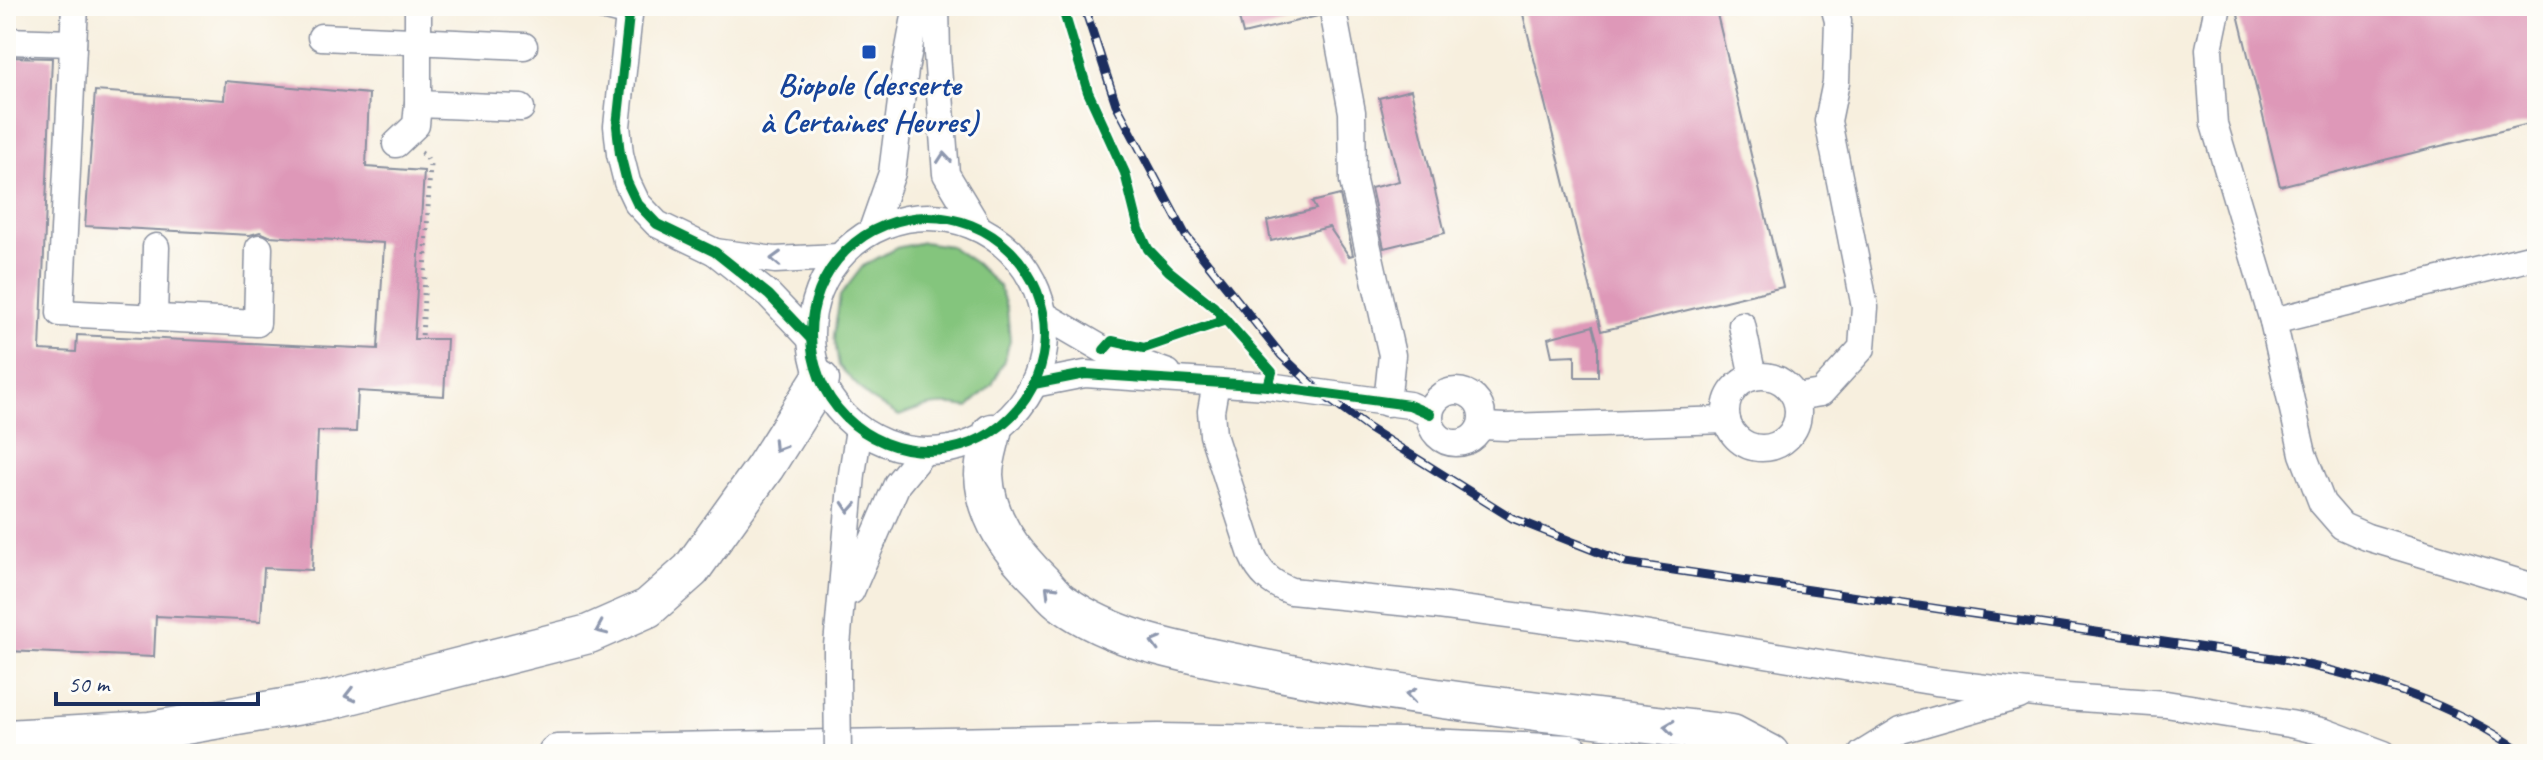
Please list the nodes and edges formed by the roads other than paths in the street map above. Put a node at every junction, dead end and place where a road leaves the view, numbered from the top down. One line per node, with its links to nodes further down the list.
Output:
1 (75, 6): 12 (street)
2 (418, 6): 13 (street)
3 (601, 6): 9 (street)
4 (917, 6): 19 (street)
5 (936, 6): 18 (street, one-way to 5)
6 (1332, 6): 36 (street)
7 (1834, 6): 35 (street)
8 (2218, 6): 27 (street)
9 (630, 10): 22 (street)
10 (321, 37): 13 (street)
11 (6, 41): 12 (street)
12 (73, 43): 26 (street)
13 (418, 43): 14 (street); 15 (street)
14 (524, 46)
15 (418, 104): 16 (street); 17 (street)
16 (521, 108)
17 (404, 147)
18 (978, 227): 19 (street); 25 (street)
19 (872, 230): 24 (street)
20 (156, 247): 26 (street)
21 (259, 248): 26 (street)
22 (715, 252): 24 (street, one-way to 22); 29 (street)
23 (2537, 256): 27 (street)
24 (838, 257): 29 (street)
25 (1044, 315): 32 (street); 34 (street)
26 (154, 317)
27 (2273, 321): 43 (street)
28 (1742, 325): 30 (street)
29 (810, 338): 31 (street)
30 (1753, 377): 35 (street); 38 (street)
31 (820, 380): 40 (street); 46 (highway, one-way to 46)
32 (1190, 382): 33 (street); 34 (street)
33 (1216, 383): 36 (street); 45 (street)
34 (1034, 384): 41 (street)
35 (1796, 397): 38 (street)
36 (1387, 403): 37 (street)
37 (1430, 414): 39 (street); 39 (street)
38 (1727, 420): 39 (street)
39 (1482, 426)
40 (859, 429): 42 (street); 44 (street, one-way to 44)
41 (992, 433): 42 (street); 50 (highway, one-way to 41)
42 (923, 452): 44 (street)
43 (2537, 588)
44 (841, 613): 48 (street, bridge)
45 (2030, 693): 51 (street); 52 (street)
46 (6, 739)
47 (557, 754): 49 (highway)
48 (838, 754)
49 (1572, 754)
50 (1770, 754)
51 (1862, 754)
52 (2384, 754)

